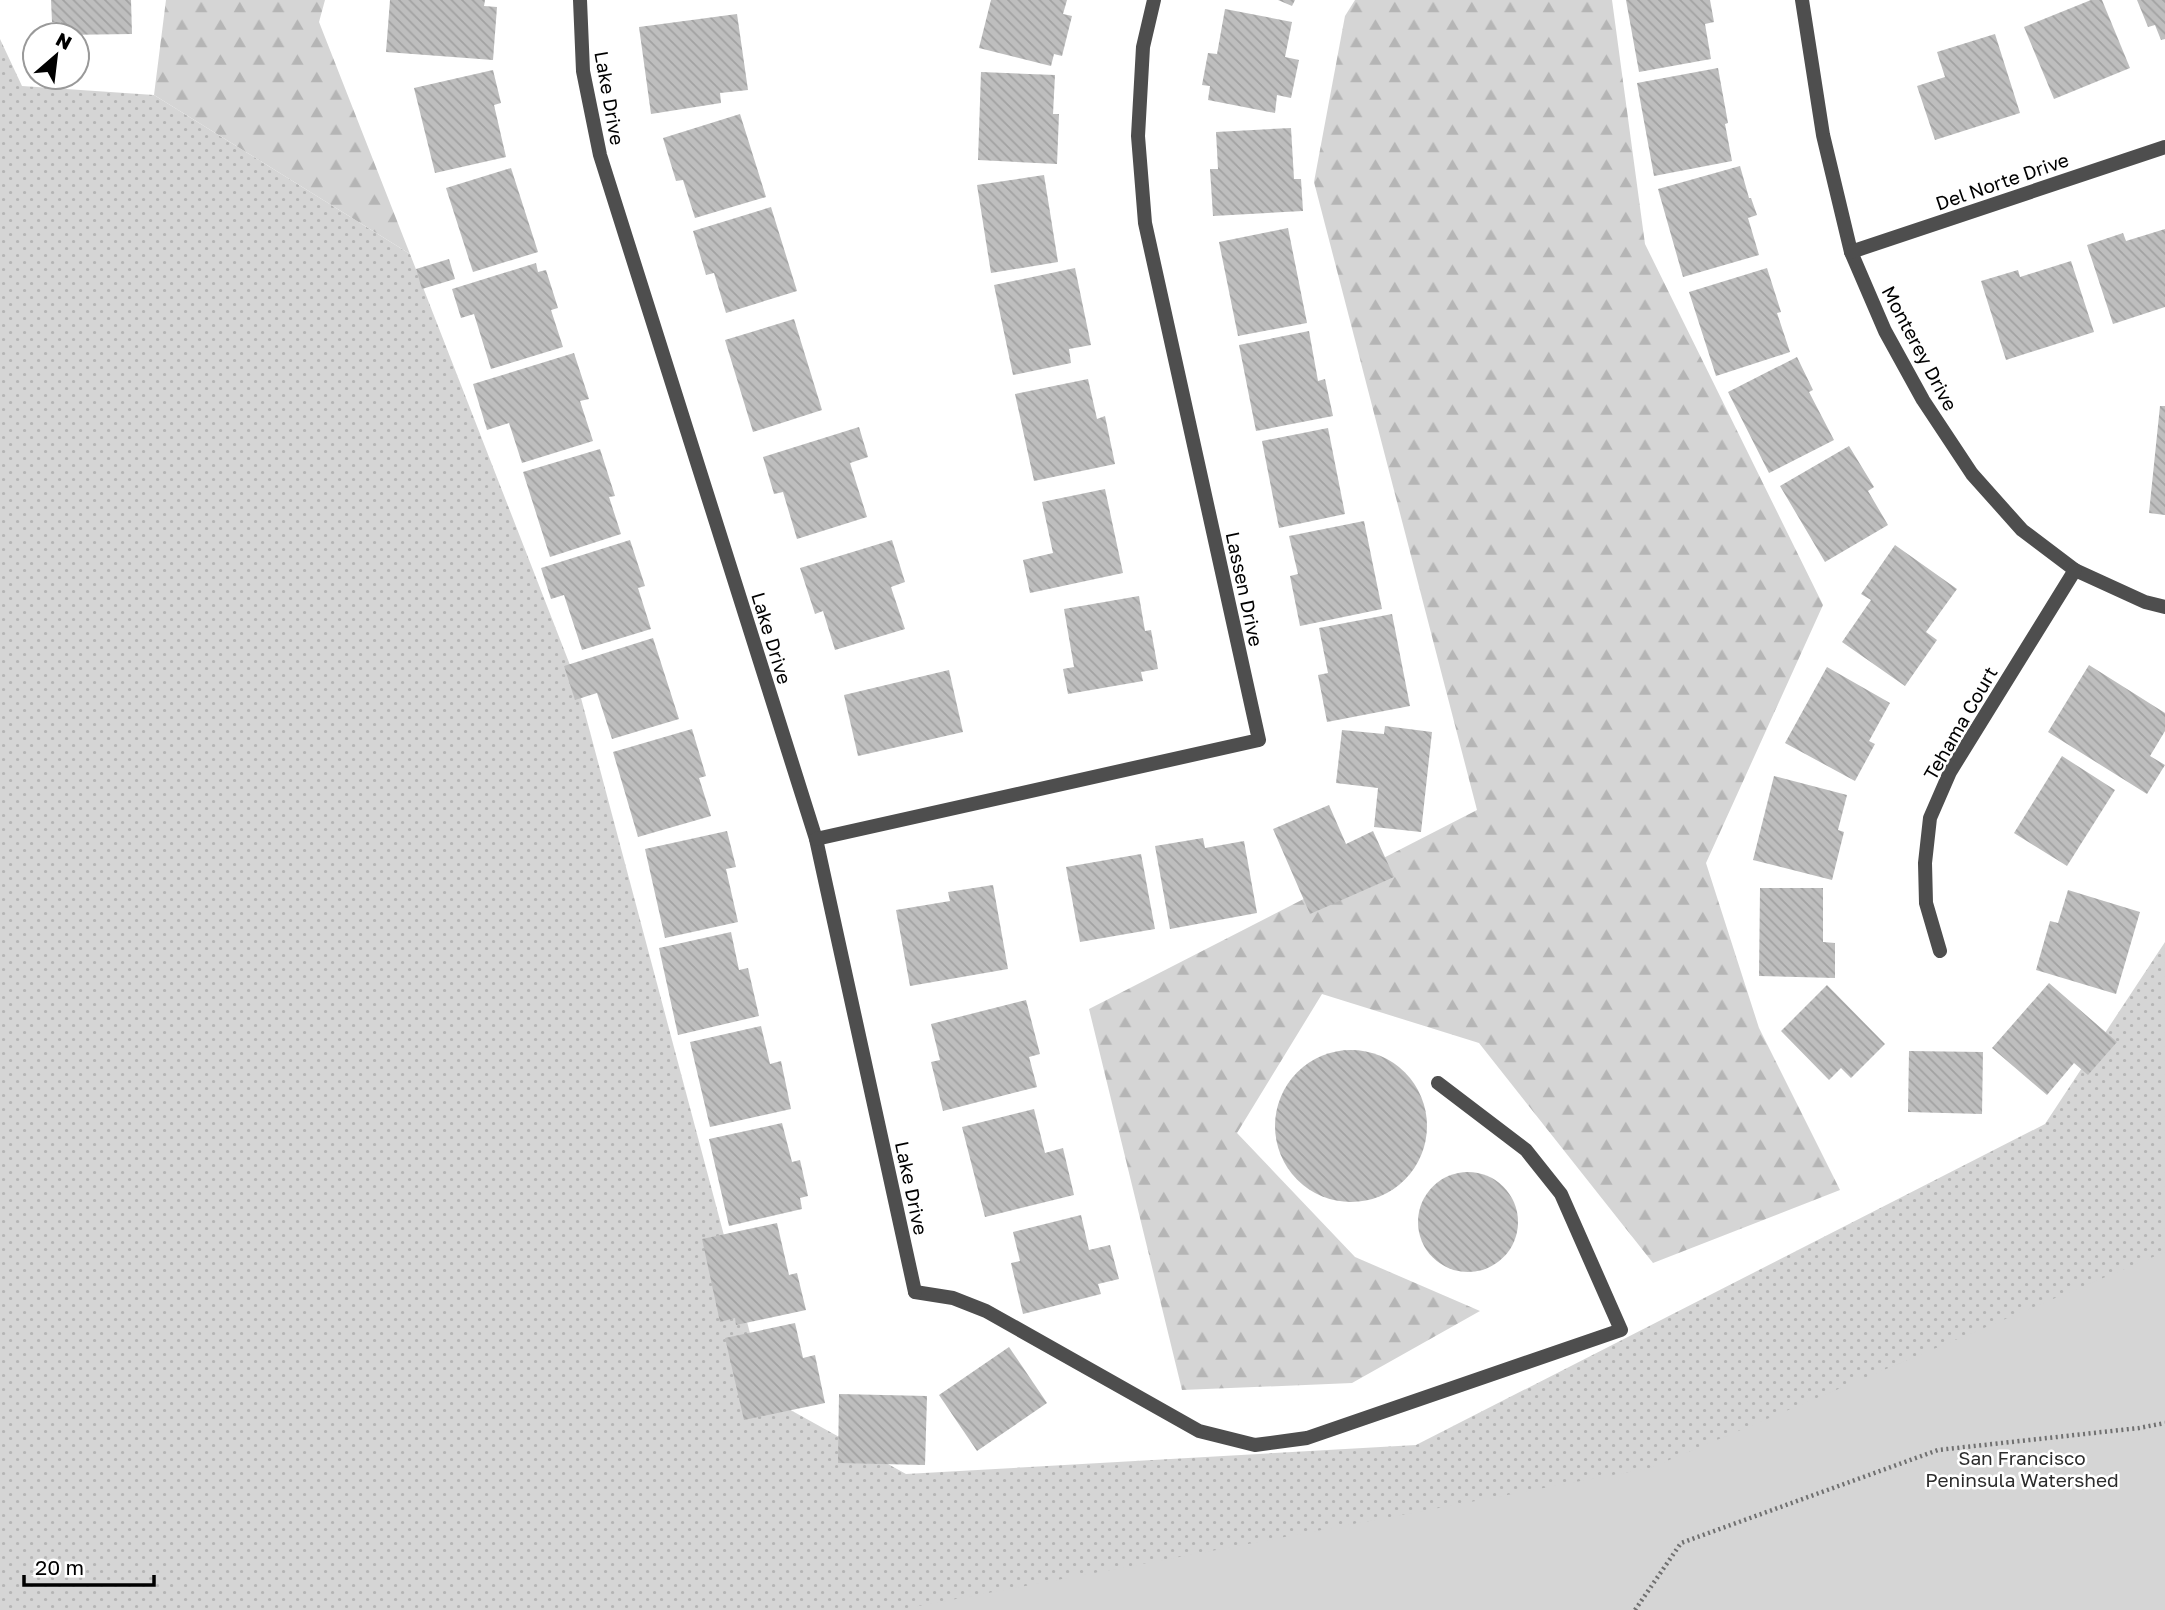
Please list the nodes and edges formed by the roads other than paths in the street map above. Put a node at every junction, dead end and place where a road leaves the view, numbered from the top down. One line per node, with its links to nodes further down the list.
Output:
1 (580, 0): 8 (street, Lake Drive)
2 (1154, 0): 8 (street, Lassen Drive)
3 (1802, 0): 5 (street, Monterey Drive)
4 (2165, 147): 5 (street, Del Norte Drive)
5 (1851, 252): 6 (street, Monterey Drive)
6 (2075, 570): 7 (street, Monterey Drive); 9 (street, Tehama Court)
7 (2165, 607)
8 (816, 839): 10 (street, Lake Drive)
9 (1940, 951)
10 (1438, 1083)

